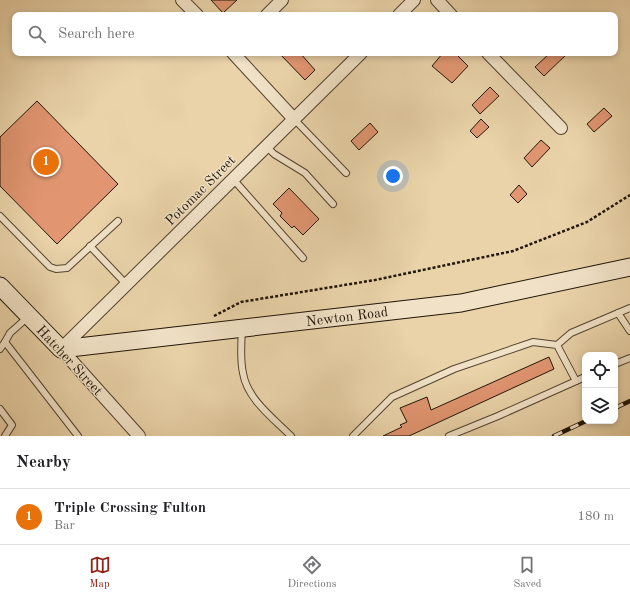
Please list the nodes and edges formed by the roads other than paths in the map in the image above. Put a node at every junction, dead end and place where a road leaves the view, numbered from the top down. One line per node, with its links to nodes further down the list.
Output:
1 (182, 0): 5 (street)
2 (282, 0): 6 (street)
3 (414, 0): 7 (street)
4 (437, 0): 8 (street)
5 (194, 12)
6 (270, 12)
7 (402, 12)
8 (448, 12)
9 (236, 56): 12 (street)
10 (358, 56): 12 (street, Potomac Street)
11 (491, 56): 13 (street)
12 (294, 119): 14 (street, Potomac Street); 15 (lane)
13 (560, 128)
14 (266, 146): 16 (street, Potomac Street); 17 (lane)
15 (346, 173)
16 (233, 179): 21 (lane); 23 (street, Potomac Street)
17 (333, 204)
18 (0, 216): 20 (lane)
19 (118, 221): 20 (lane)
20 (90, 246): 23 (lane)
21 (304, 258)
22 (630, 267): 28 (street, Newton Road)
23 (126, 284): 33 (street, Potomac Street)
24 (0, 286): 27 (street, Hatcher Street)
25 (630, 308): 26 (lane)
26 (618, 313): 29 (lane); 31 (lane)
27 (29, 316): 30 (lane); 33 (street, Hatcher Street)
28 (242, 328): 33 (street, Newton Road); 42 (lane)
29 (630, 331)
30 (5, 342): 32 (lane); 40 (lane)
31 (558, 345): 37 (lane); 43 (lane)
32 (0, 349)
33 (61, 349): 41 (street, Hatcher Street)
34 (630, 358): 35 (lane)
35 (618, 363)
36 (582, 379): 37 (lane)
37 (576, 382): 44 (lane)
38 (0, 409): 39 (lane)
39 (5, 436)
40 (78, 436)
41 (139, 436)
42 (291, 436)
43 (352, 436)
44 (449, 436)

